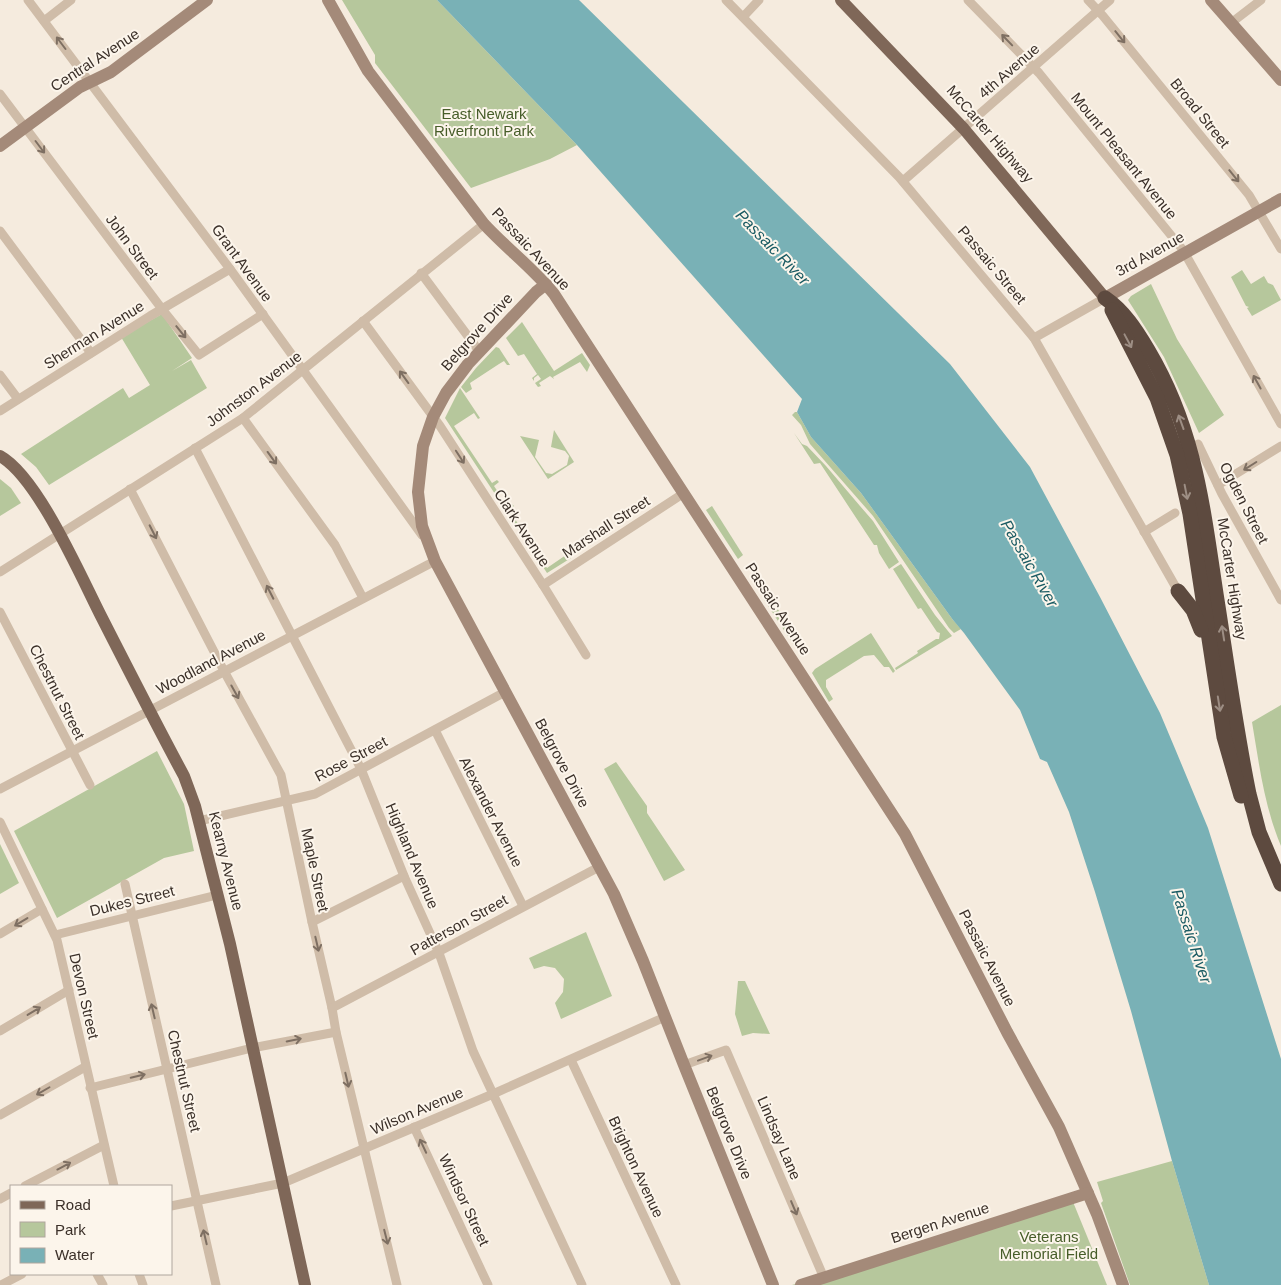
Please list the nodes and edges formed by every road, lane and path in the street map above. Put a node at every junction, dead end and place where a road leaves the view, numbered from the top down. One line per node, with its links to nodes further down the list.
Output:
1 (28, 0): 15 (street, Grant Avenue)
2 (71, 0): 15 (street)
3 (207, 0): 19 (main road, Central Avenue)
4 (328, 0): 27 (main road, Passaic Avenue)
5 (726, 0): 14 (street, Passaic Street)
6 (759, 0): 14 (street)
7 (841, 0): 22 (main road, McCarter Highway)
8 (968, 0): 17 (street, Mount Pleasant Avenue, one-way to 8)
9 (1088, 0): 13 (street, Broad Street)
10 (1110, 0): 13 (street, 4th Avenue)
11 (1211, 0): 16 (main road)
12 (1261, 0): 16 (street)
13 (1098, 10): 17 (street, 4th Avenue); 26 (street, Broad Street, one-way to 26)
14 (743, 17): 24 (street, Passaic Street)
15 (44, 21): 19 (street, Grant Avenue, one-way to 15)
16 (1231, 23): 18 (main road)
17 (1034, 67): 22 (street, 4th Avenue); 30 (street, Mount Pleasant Avenue)
18 (1281, 80)
19 (90, 82): 21 (main road, Central Avenue); 31 (street, Grant Avenue)
20 (0, 94): 21 (street, John Street)
21 (25, 128): 23 (main road, Central Avenue); 35 (street, John Street, one-way to 35)
22 (964, 129): 24 (street, 4th Avenue); 34 (main road, McCarter Highway)
23 (0, 146)
24 (903, 181): 38 (street, Passaic Street)
25 (1281, 199): 26 (main road, 3rd Avenue)
26 (1260, 211): 29 (street, Broad Street); 30 (main road, 3rd Avenue)
27 (484, 224): 32 (street, Johnston Avenue); 33 (main road, Passaic Avenue)
28 (0, 231): 40 (street)
29 (1281, 249)
30 (1185, 253): 34 (main road, 3rd Avenue); 47 (street, Mount Pleasant Avenue, one-way to 30)
31 (230, 269): 35 (street, Sherman Avenue); 36 (street, Grant Avenue)
32 (421, 273): 37 (street, Johnston Avenue); 39 (street)
33 (546, 284): 39 (main road, Belgrove Drive); 54 (main road, Passaic Avenue)
34 (1105, 298): 38 (street, 3rd Avenue); 69 (highway, McCarter Highway, one-way to 69); 83 (highway, McCarter Highway, one-way to 34)
35 (162, 309): 36 (street, John Street, one-way to 36); 40 (street, Sherman Avenue)
36 (263, 314): 41 (street, Grant Avenue)
37 (363, 321): 41 (street, Johnston Avenue); 45 (street, Clark Avenue, one-way to 37)
38 (1034, 338): 56 (street, Passaic Street)
39 (479, 352): 45 (main road, Belgrove Drive)
40 (91, 353): 43 (street, Sherman Avenue)
41 (303, 369): 46 (street, Johnston Avenue); 58 (street, Grant Avenue)
42 (0, 375): 43 (street)
43 (18, 400): 44 (street, Sherman Avenue)
44 (0, 411)
45 (433, 417): 58 (main road, Belgrove Drive); 61 (street, Clark Avenue, one-way to 61)
46 (243, 418): 50 (street, Johnston Avenue); 63 (street, one-way to 63)
47 (1281, 424)
48 (1198, 444): 52 (street, Ogden Street)
49 (1281, 446): 52 (street, one-way to 52)
50 (195, 448): 53 (street, Johnston Avenue); 66 (street, Highland Avenue, one-way to 50)
51 (0, 456): 57 (main road, Kearny Avenue)
52 (1218, 485): 64 (street, Ogden Street)
53 (130, 489): 57 (street, Johnston Avenue); 68 (street, Maple Street, one-way to 68)
54 (684, 493): 61 (street, Marshall Street); 111 (main road, Passaic Avenue)
55 (1175, 513): 56 (street)
56 (1144, 532): 62 (street, Passaic Street)
57 (59, 534): 60 (street, Johnston Avenue); 71 (main road, Kearny Avenue)
58 (429, 545): 59 (main road, Belgrove Drive)
59 (435, 561): 63 (street, Woodland Avenue); 70 (main road, Belgrove Drive)
60 (0, 572)
61 (543, 585): 67 (street, Clark Avenue)
62 (1178, 591): 69 (highway)
63 (363, 598): 66 (street, Woodland Avenue)
64 (1281, 600)
65 (0, 612): 73 (street, Chestnut Street)
66 (292, 636): 68 (street, Woodland Avenue); 74 (street, Highland Avenue)
67 (586, 655)
68 (224, 671): 71 (street, Woodland Avenue); 77 (street, Maple Street, one-way to 77)
69 (1214, 676): 83 (highway, McCarter Highway, one-way to 83)
70 (505, 692): 72 (street, Rose Street); 80 (main road, Belgrove Drive)
71 (150, 710): 73 (street, Woodland Avenue); 78 (main road, Kearny Avenue)
72 (435, 730): 74 (street, Rose Street); 85 (street, Alexander Avenue)
73 (72, 751): 75 (street, Chestnut Street); 76 (street, Woodland Avenue)
74 (361, 769): 77 (street, Rose Street); 81 (street, Highland Avenue)
75 (90, 785)
76 (0, 789)
77 (286, 801): 78 (street, Rose Street); 88 (street, Maple Street)
78 (199, 821): 84 (main road, Kearny Avenue)
79 (0, 822): 86 (street, Devon Street)
80 (599, 867): 85 (street, Patterson Street); 94 (main road, Belgrove Drive)
81 (404, 876): 88 (street); 91 (street, Highland Avenue)
82 (125, 884): 87 (street, Chestnut Street)
83 (1281, 884)
84 (217, 895): 87 (street, Dukes Street); 97 (main road, Kearny Avenue)
85 (523, 906): 91 (street, Patterson Street)
86 (42, 909): 89 (street, one-way to 89); 90 (street, Devon Street)
87 (132, 916): 90 (street, Dukes Street); 101 (street, Chestnut Street, one-way to 87)
88 (312, 922): 93 (street, Maple Street, one-way to 93)
89 (0, 934)
90 (55, 935): 92 (street, Devon Street)
91 (438, 953): 93 (street, Patterson Street); 103 (street, Highland Avenue)
92 (68, 990): 95 (street, one-way to 92); 100 (street, Devon Street)
93 (332, 1008): 96 (street, Maple Street)
94 (665, 1017): 98 (street, Wilson Avenue); 99 (main road, Belgrove Drive)
95 (0, 1032)
96 (336, 1032): 97 (street, one-way to 96); 107 (street, Maple Street, one-way to 107)
97 (252, 1048): 101 (street); 108 (main road, Kearny Avenue)
98 (572, 1060): 103 (street, Wilson Avenue); 122 (street, Brighton Avenue)
99 (684, 1065): 115 (street, Lindsay Lane, one-way to 115); 123 (main road, Belgrove Drive)
100 (85, 1067): 102 (street, Devon Street); 104 (street, one-way to 104)
101 (166, 1069): 102 (street, one-way to 101); 112 (street, Chestnut Street)
102 (90, 1088): 106 (street, Devon Street)
103 (493, 1094): 105 (street, Wilson Avenue); 121 (street, Highland Avenue)
104 (0, 1115)
105 (414, 1127): 107 (street, Wilson Avenue); 120 (street, Windsor Street, one-way to 105)
106 (104, 1145): 109 (street, one-way to 106); 110 (street, Devon Street)
107 (364, 1149): 108 (street, Wilson Avenue); 119 (street, Maple Street, one-way to 119)
108 (283, 1183): 112 (street, Wilson Avenue); 118 (main road, Kearny Avenue)
109 (27, 1185)
110 (114, 1185)
111 (1088, 1193): 115 (main road, Bergen Avenue); 125 (main road, Passaic Avenue)
112 (197, 1200): 113 (street, Wilson Avenue); 117 (street, Chestnut Street, one-way to 112)
113 (172, 1206)
114 (20, 1275): 116 (street)
115 (824, 1278): 124 (main road, Bergen Avenue)
116 (5, 1284)
117 (216, 1285)
118 (305, 1285)
119 (397, 1285)
120 (488, 1285)
121 (582, 1285)
122 (676, 1285)
123 (773, 1285)
124 (801, 1285)
125 (1124, 1285)

